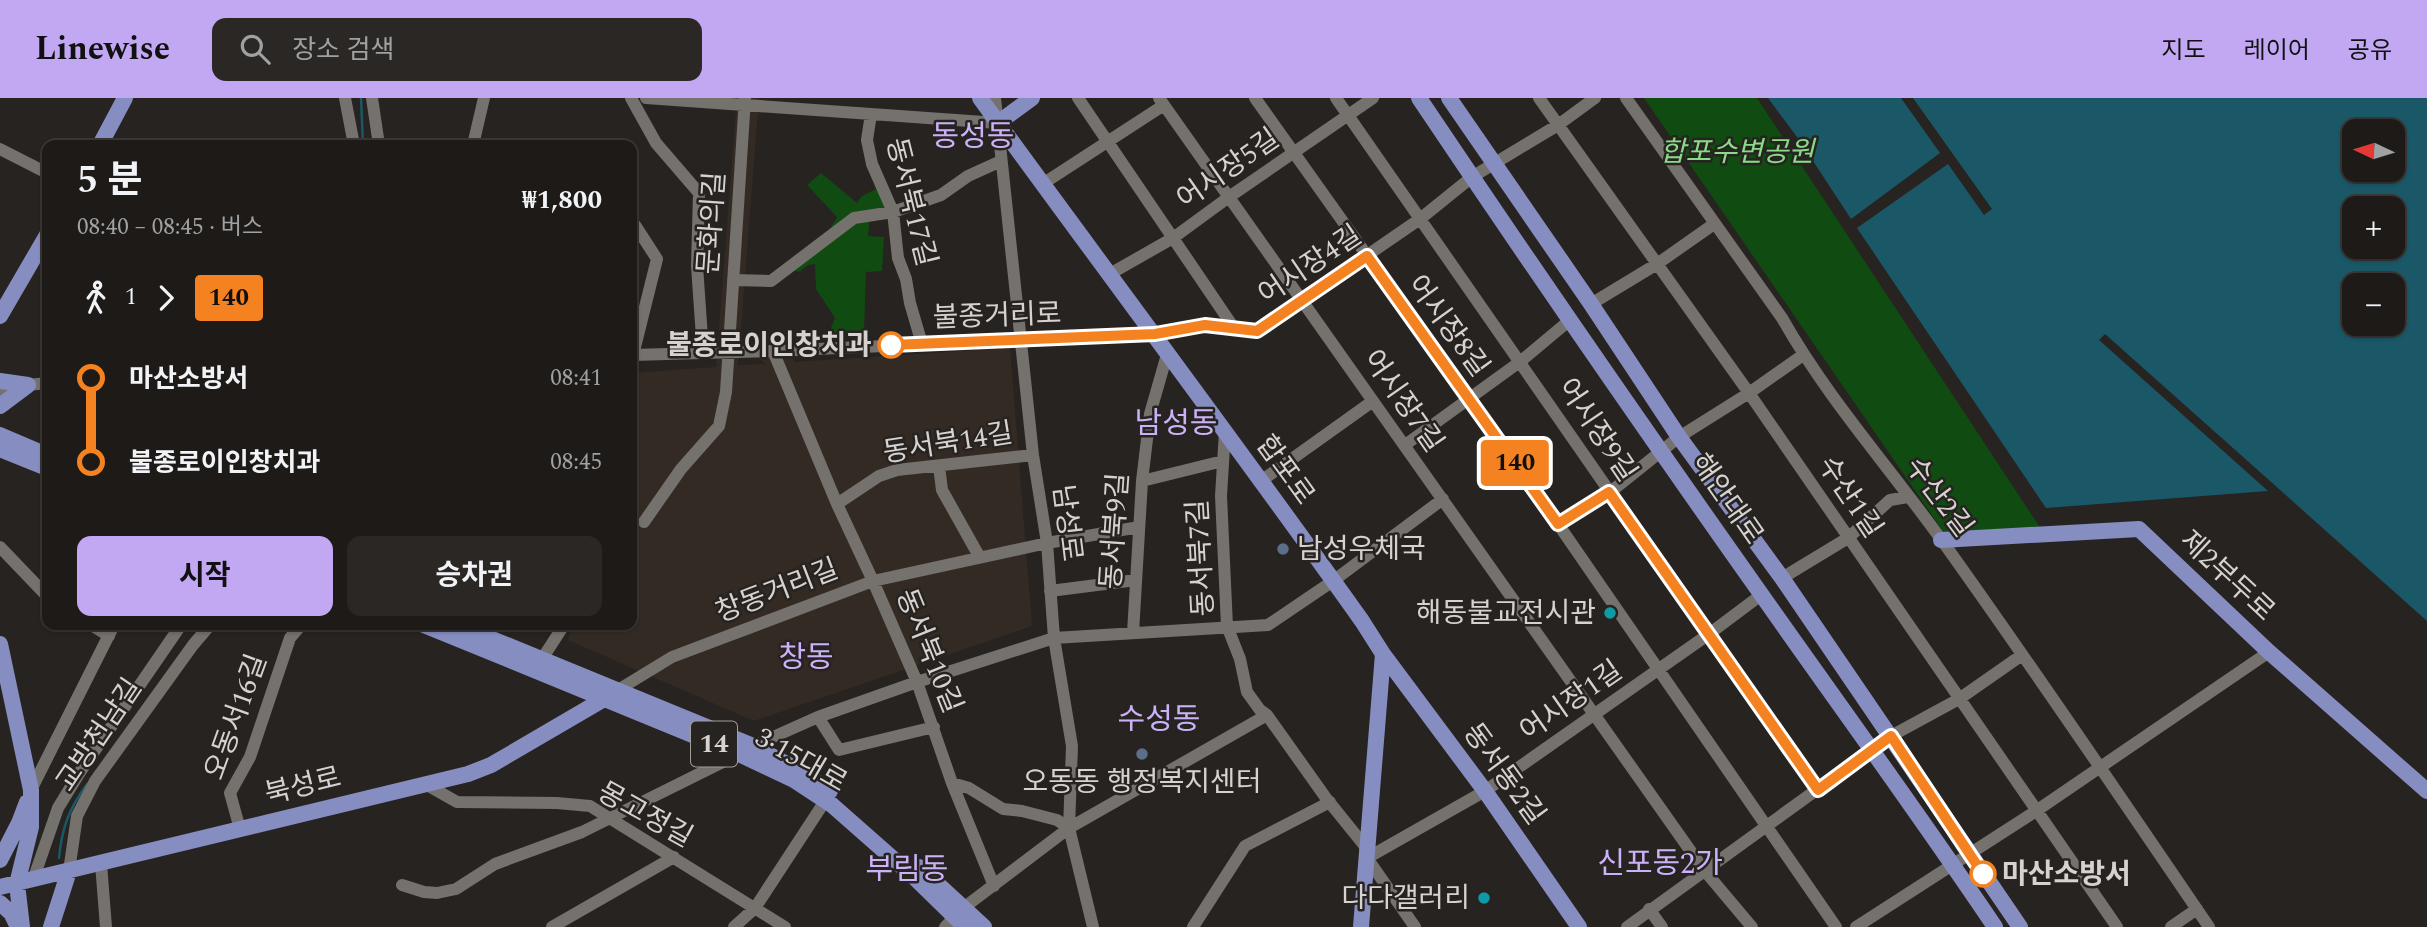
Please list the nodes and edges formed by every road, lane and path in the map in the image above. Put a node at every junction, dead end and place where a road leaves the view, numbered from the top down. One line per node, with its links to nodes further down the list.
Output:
1 (125, 98): 25 (main road)
2 (345, 98): 26 (street)
3 (372, 98): 27 (street)
4 (484, 98): 28 (street)
5 (631, 98): 59 (street)
6 (646, 98): 19 (street)
7 (980, 98): 23 (main road, 합포로)
8 (995, 98): 23 (street, 남성로)
9 (1031, 98): 23 (main road)
10 (1078, 98): 29 (street)
11 (1255, 98): 31 (street, 어시장8길)
12 (1335, 98): 22 (street, 어시장9길)
13 (1373, 98): 22 (street, 어시장5길)
14 (1419, 98): 35 (main road, 해안대로)
15 (1449, 98): 33 (main road, 해안대로)
16 (1539, 98): 24 (street, 수산1길)
17 (1595, 98): 24 (street)
18 (1626, 98): 40 (street, 수산2길)
19 (744, 101): 21 (street); 47 (street, 문화의길)
20 (1162, 102): 29 (street); 37 (street, 어시장7길)
21 (871, 114): 23 (street); 38 (street, 동서북17길)
22 (1347, 114): 31 (street, 어시장5길); 39 (street, 어시장9길)
23 (998, 123): 32 (street, 남성로); 36 (main road, 합포로)
24 (1558, 125): 33 (street); 45 (street, 수산1길)
25 (103, 140)
26 (353, 140)
27 (378, 140)
28 (474, 140)
29 (1108, 143): 36 (street); 42 (street)
30 (0, 149): 34 (street)
31 (1295, 153): 37 (street, 어시장5길); 44 (street, 어시장8길)
32 (1001, 161): 38 (street); 55 (street, 남성로)
33 (1494, 163): 35 (street); 49 (main road, 해안대로)
34 (42, 170)
35 (1472, 177): 39 (street, 어시장4길); 51 (main road, 해안대로)
36 (1044, 183): 46 (main road, 합포로)
37 (1229, 197): 42 (street, 어시장5길); 48 (street, 어시장7길)
38 (893, 212): 47 (street); 56 (street, 동서북17길)
39 (1420, 219): 44 (street, 어시장4길); 63 (street, 어시장9길)
40 (1714, 225): 45 (street); 62 (street, 수산2길)
41 (637, 228): 54 (street)
42 (1173, 238): 46 (street, 어시장5길); 52 (street)
43 (42, 244): 50 (main road)
44 (1367, 256): 48 (street, 어시장4길); 69 (street, 어시장8길)
45 (1657, 264): 49 (street); 67 (street, 수산1길)
46 (1108, 275): 53 (main road, 합포로)
47 (733, 280): 60 (street, 문화의길)
48 (1302, 300): 52 (street, 어시장4길); 70 (street, 어시장7길)
49 (1591, 304): 74 (main road, 해안대로)
50 (0, 316)
51 (1570, 320): 63 (street); 77 (main road, 해안대로)
52 (1234, 328): 53 (street, 어시장4길)
53 (1155, 334): 55 (street, 불종거리로); 58 (main road, 합포로)
54 (637, 336)
55 (1020, 339): 56 (street, 불종거리로); 79 (street, 남성로)
56 (922, 344): 57 (street, 불종거리로)
57 (773, 351): 60 (street, 불종거리로); 90 (street, 동서북10길)
58 (1168, 351): 72 (main road, 합포로); 85 (street, 동서북9길)
59 (703, 352): 60 (street, 불종거리로); 61 (street, 불종거리로)
60 (728, 352): 91 (street, 문화의길)
61 (637, 355)
62 (1803, 355): 67 (street); 88 (street, 수산2길)
63 (1521, 361): 69 (street); 87 (street, 어시장9길)
64 (0, 381): 66 (main road)
65 (42, 384): 66 (street)
66 (28, 385): 68 (street); 71 (main road)
67 (1749, 393): 74 (street); 94 (street, 수산1길)
68 (0, 395)
69 (1470, 399): 75 (street); 92 (street, 어시장8길)
70 (1373, 401): 75 (street, 어시장7길); 86 (street)
71 (0, 406)
72 (1225, 431): 82 (street, 동서북7길); 86 (main road, 합포로)
73 (0, 435): 78 (main road)
74 (1679, 437): 77 (street); 99 (main road, 해안대로)
75 (1405, 445): 89 (street, 어시장7길)
76 (0, 449): 80 (main road)
77 (1662, 451): 87 (street); 105 (main road, 해안대로)
78 (42, 453)
79 (1033, 455): 84 (street, 동서북14길); 96 (street, 남성로)
80 (25, 459): 81 (main road); 83 (main road)
81 (0, 461)
82 (1223, 461): 85 (street); 106 (street, 동서북7길)
83 (42, 466)
84 (939, 466): 90 (street, 동서북14길); 98 (street)
85 (1142, 481): 93 (street, 동서북9길)
86 (1261, 481): 101 (main road, 합포로)
87 (1609, 492): 92 (street); 115 (street, 어시장9길)
88 (1908, 497): 94 (street); 95 (street, 수산2길)
89 (1443, 499): 101 (street); 128 (street, 어시장7길)
90 (837, 505): 102 (street, 동서북10길)
91 (644, 523)
92 (1558, 524): 122 (street, 어시장8길)
93 (1139, 527): 96 (street, 창동거리길); 100 (street, 동서북9길)
94 (1848, 538): 99 (street); 127 (street, 수산1길)
95 (1941, 540): 118 (main road, 제2부두로); 120 (street, 수산2길)
96 (1047, 543): 98 (street, 창동거리길); 104 (street, 남성로)
97 (0, 547): 103 (street)
98 (979, 556): 102 (street, 창동거리길)
99 (1782, 578): 132 (main road, 해안대로)
100 (1136, 580): 104 (street); 114 (street, 동서북9길)
101 (1333, 580): 106 (street); 119 (main road, 합포로)
102 (873, 581): 124 (street, 동서북10길); 125 (street, 창동거리길)
103 (42, 591)
104 (1050, 591): 116 (street, 남성로)
105 (1761, 595): 115 (street, 어시장1길); 133 (main road, 해안대로)
106 (1227, 626): 114 (street); 129 (street, 동서북7길)
107 (112, 630): 138 (street)
108 (178, 630): 157 (street)
109 (206, 630): 156 (street, 교방천남길)
110 (297, 630): 148 (street, 오동서16길)
111 (436, 630): 126 (main road, 3·15대로 / 14)
112 (470, 630): 121 (main road, 3·15대로 / 14)
113 (561, 630): 121 (street)
114 (1133, 633): 116 (street)
115 (1709, 635): 122 (street, 어시장1길); 139 (street, 어시장9길)
116 (1054, 638): 124 (street); 147 (street, 남성로)
117 (0, 644): 123 (main road)
118 (2269, 652): 135 (street); 141 (main road, 제2부두로)
119 (1383, 654): 140 (main road, 동서동2길); 150 (main road)
120 (2022, 655): 127 (street); 135 (street, 수산2길)
121 (541, 659): 125 (main road, 3·15대로 / 14)
122 (1659, 670): 128 (street, 어시장1길); 146 (street, 어시장8길)
123 (4, 682): 138 (main road)
124 (917, 682): 130 (street); 131 (street, 동서북10길)
125 (619, 690): 126 (street, 창동거리길); 134 (main road, 3·15대로 / 14)
126 (604, 699): 134 (main road, 3·15대로 / 14); 137 (main road, 북성로)
127 (1959, 699): 132 (street); 144 (street, 수산1길)
128 (1595, 714): 140 (street, 어시장1길); 155 (street, 어시장7길)
129 (1268, 715): 143 (street, 동서북7길); 147 (street)
130 (818, 717): 131 (street); 134 (street)
131 (934, 727): 136 (street, 동서북10길)
132 (1891, 736): 133 (street); 149 (main road, 해안대로)
133 (1873, 749): 139 (street); 154 (main road, 해안대로)
134 (746, 750): 142 (main road, 3·15대로 / 14); 145 (street); 165 (main road, 3·15대로 / 14)
135 (2100, 768): 144 (street); 164 (street, 수산2길)
136 (952, 783): 147 (street); 159 (street, 동서북10길)
137 (427, 785): 145 (street, 몽고정길); 148 (main road, 북성로)
138 (31, 790): 152 (main road); 157 (main road)
139 (1818, 790): 146 (street)
140 (1485, 791): 150 (street, 어시장1길); 177 (main road, 동서동2길)
141 (2427, 791)
142 (825, 801): 162 (street); 165 (main road, 3·15대로 / 14)
143 (1330, 802): 150 (street, 동서북7길); 174 (street)
144 (2036, 811): 149 (street); 185 (street, 수산1길)
145 (611, 817): 151 (street, 몽고정길); 158 (street)
146 (1767, 826): 155 (street); 181 (street, 어시장8길)
147 (1069, 828): 159 (street); 173 (street, 남성로)
148 (240, 829): 153 (main road, 북성로)
149 (1968, 853): 154 (street); 184 (main road, 해안대로)
150 (1367, 854): 175 (main road); 176 (street, 동서북7길)
151 (674, 857): 162 (street, 몽고정길); 169 (street)
152 (0, 860)
153 (101, 864): 156 (main road, 북성로); 168 (street)
154 (1952, 864): 182 (street); 183 (main road, 해안대로)
155 (1704, 870): 163 (street); 180 (street, 어시장7길)
156 (69, 871): 157 (main road, 북성로); 167 (main road, 교방천남길)
157 (25, 882): 160 (main road, 북성로); 166 (main road)
158 (401, 885)
159 (995, 886): 165 (street)
160 (0, 887)
161 (0, 903): 166 (main road)
162 (755, 908): 170 (street); 171 (street, 몽고정길)
163 (1649, 909): 178 (street); 179 (street)
164 (2197, 909): 186 (street); 187 (street, 수산2길)
165 (957, 920): 172 (main road, 3·15대로 / 14)
166 (20, 927)
167 (51, 927)
168 (106, 927)
169 (552, 927)
170 (734, 927)
171 (785, 927)
172 (984, 927)
173 (1093, 927)
174 (1193, 927)
175 (1361, 927)
176 (1415, 927)
177 (1580, 927)
178 (1627, 927)
179 (1662, 927)
180 (1752, 927)
181 (1836, 927)
182 (1856, 927)
183 (1995, 927)
184 (2020, 927)
185 (2117, 927)
186 (2171, 927)
187 (2209, 927)

